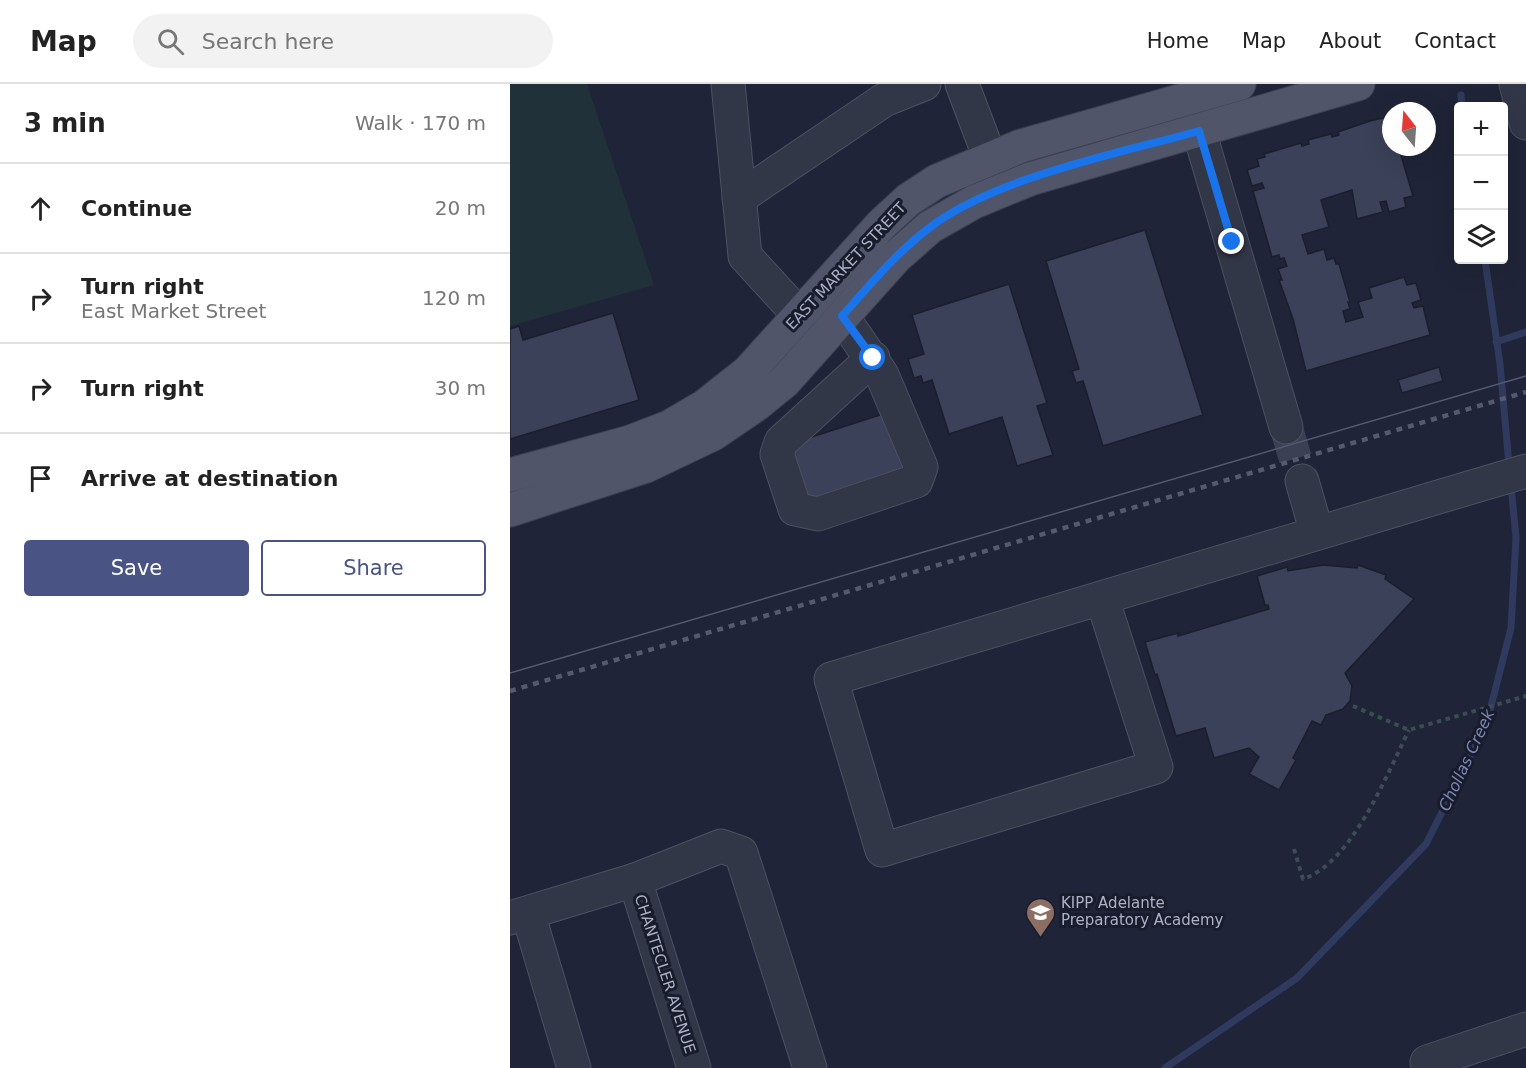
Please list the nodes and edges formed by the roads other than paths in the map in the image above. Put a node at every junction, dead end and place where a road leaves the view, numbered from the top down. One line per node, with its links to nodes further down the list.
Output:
1 (729, 84): 11 (lane)
2 (924, 84): 11 (lane)
3 (962, 84): 10 (lane)
4 (1239, 84): 7 (main road, EAST MARKET STREET)
5 (1358, 84): 9 (main road, EAST MARKET STREET)
6 (1516, 84): 8 (lane)
7 (1190, 98): 9 (main road); 10 (main road, EAST MARKET STREET)
8 (1526, 123)
9 (1199, 131): 13 (main road, EAST MARKET STREET); 15 (lane)
10 (990, 158): 12 (main road, EAST MARKET STREET)
11 (739, 198): 12 (lane)
12 (800, 316): 17 (main road, EAST MARKET STREET)
13 (842, 316): 14 (lane); 19 (main road, EAST MARKET STREET)
14 (873, 358): 14 (lane)
15 (1286, 427)
16 (1526, 471): 20 (lane)
17 (510, 475)
18 (1302, 482): 20 (lane)
19 (510, 510)
20 (1317, 533): 21 (lane)
21 (1102, 598): 21 (lane)
22 (635, 880): 23 (lane); 27 (lane, CHANTECLER AVENUE); 28 (lane)
23 (519, 915): 26 (lane)
24 (1526, 1029): 25 (lane)
25 (1427, 1062)
26 (574, 1068)
27 (694, 1068)
28 (810, 1068)

